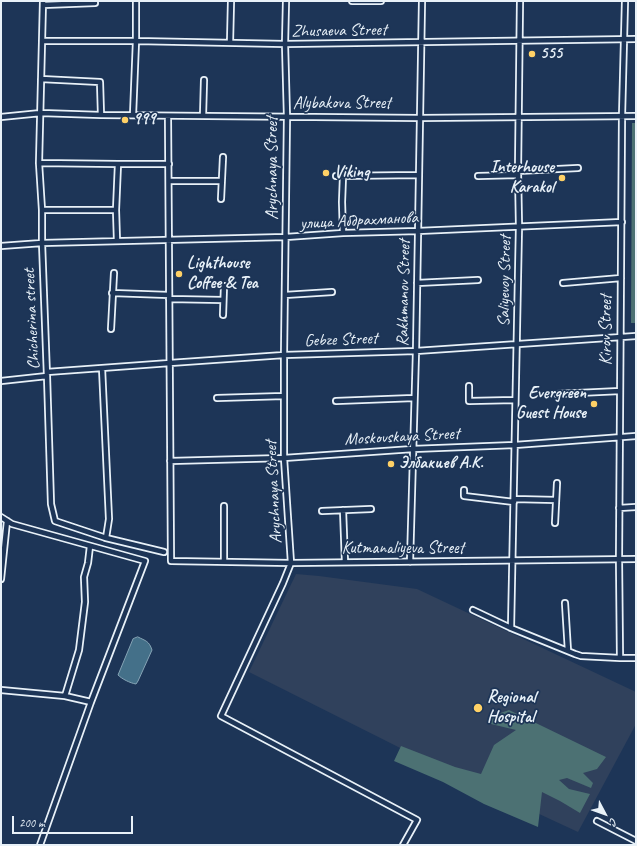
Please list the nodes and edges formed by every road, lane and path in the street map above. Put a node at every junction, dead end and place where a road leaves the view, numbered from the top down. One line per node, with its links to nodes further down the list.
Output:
1 (136, 1): 14 (street)
2 (231, 1): 17 (street)
3 (286, 1): 18 (street, Arychnaya Street)
4 (352, 1): 5 (street)
5 (381, 1)
6 (422, 1): 16 (street, Rakhmanov Street)
7 (520, 1): 15 (street, Saliyevoy Street)
8 (625, 1): 12 (street, Kirov Street)
9 (43, 3): 10 (street); 13 (street, Chicherina street)
10 (95, 3)
11 (636, 39): 12 (street, Zhusaeva Street)
12 (624, 40): 15 (street, Zhusaeva Street); 26 (street, Kirov Street)
13 (42, 41): 14 (street, Zhusaeva Street); 19 (street, Chicherina street)
14 (136, 41): 17 (street, Zhusaeva Street); 23 (street)
15 (519, 41): 16 (street, Zhusaeva Street); 30 (street, Saliyevoy Street)
16 (422, 42): 18 (street, Zhusaeva Street); 31 (street, Rakhmanov Street)
17 (230, 43): 18 (street, Zhusaeva Street)
18 (285, 44): 29 (street, Arychnaya Street)
19 (41, 80): 21 (street, Chicherina street); 22 (street)
20 (204, 80): 25 (street)
21 (41, 113): 22 (street, Alybakova Street); 28 (street, Alybakova Street); 33 (street, Chicherina street)
22 (101, 115): 23 (street, Alybakova Street)
23 (133, 115): 24 (street, Alybakova Street)
24 (168, 116): 25 (street, Alybakova Street); 35 (street)
25 (203, 116): 29 (street, Alybakova Street)
26 (622, 116): 27 (street, Alybakova Street); 30 (street, Alybakova Street); 47 (street, Kirov Street)
27 (636, 116)
28 (1, 117)
29 (287, 117): 31 (street, Alybakova Street); 51 (street, Arychnaya Street)
30 (519, 117): 31 (street, Alybakova Street); 37 (street, Saliyevoy Street)
31 (420, 118): 38 (street, Rakhmanov Street)
32 (223, 157): 43 (street)
33 (39, 163): 34 (street); 45 (street, Chicherina street)
34 (118, 164): 35 (street); 46 (street)
35 (168, 164): 42 (street)
36 (578, 168): 37 (street)
37 (518, 173): 41 (street); 48 (street, Saliyevoy Street)
38 (419, 175): 40 (street); 49 (street, Rakhmanov Street)
39 (336, 176): 40 (street)
40 (343, 176): 50 (street)
41 (478, 176)
42 (169, 181): 43 (street); 52 (street)
43 (221, 181): 44 (street)
44 (221, 199)
45 (42, 210): 46 (street); 54 (street, Chicherina street)
46 (116, 210): 53 (street)
47 (622, 222): 48 (street, улица Абдрахманова); 57 (street, Kirov Street)
48 (519, 226): 49 (street, улица Абдрахманова); 71 (street, Saliyevoy Street)
49 (418, 231): 50 (street, улица Абдрахманова); 59 (street, Rakhmanov Street)
50 (343, 233): 51 (street, улица Абдрахманова)
51 (286, 237): 52 (street, улица Абдрахманова); 64 (street, Arychnaya Street)
52 (169, 240): 53 (street, улица Абдрахманова); 65 (street)
53 (117, 241): 54 (street, улица Абдрахманова)
54 (42, 243): 55 (street, улица Абдрахманова); 76 (street, Chicherina street)
55 (1, 246)
56 (114, 273): 63 (street)
57 (621, 278): 60 (street); 70 (street, Kirov Street)
58 (478, 280): 59 (street)
59 (417, 283): 72 (street, Rakhmanov Street)
60 (563, 283)
61 (224, 286): 66 (street)
62 (332, 292): 64 (street)
63 (112, 293): 65 (street); 68 (street)
64 (285, 295): 73 (street, Arychnaya Street)
65 (169, 297): 66 (street); 74 (street)
66 (223, 300): 67 (street)
67 (223, 315)
68 (111, 329)
69 (636, 336): 70 (street, Gebze Street)
70 (620, 338): 71 (street, Gebze Street); 79 (street, Kirov Street)
71 (516, 345): 72 (street, Gebze Street); 84 (street, Saliyevoy Street)
72 (416, 351): 73 (street, Gebze Street); 83 (street, Rakhmanov Street)
73 (284, 356): 74 (street, Gebze Street); 81 (street, Arychnaya Street)
74 (170, 363): 75 (street, Gebze Street); 91 (street)
75 (102, 368): 76 (street, Gebze Street); 105 (street)
76 (47, 374): 77 (street, Gebze Street); 105 (street, Chicherina street)
77 (1, 381)
78 (469, 386): 84 (street)
79 (620, 391): 80 (street); 87 (street, Kirov Street)
80 (557, 394)
81 (284, 396): 82 (street); 90 (street, Arychnaya Street)
82 (217, 398)
83 (414, 398): 85 (street); 89 (street, Rakhmanov Street)
84 (515, 400): 88 (street, Saliyevoy Street)
85 (336, 401)
86 (636, 436): 87 (street, Moskovskaya Street)
87 (620, 437): 88 (street, Moskovskaya Street); 98 (street, Kirov Street)
88 (515, 445): 89 (street, Moskovskaya Street); 95 (street, Saliyevoy Street)
89 (413, 449): 90 (street, Moskovskaya Street); 113 (street, Rakhmanov Street)
90 (284, 458): 91 (street, Moskovskaya Street); 114 (street, Arychnaya Street)
91 (170, 461): 111 (street, Kutmanaliyeva Street)
92 (557, 483): 94 (street)
93 (464, 490): 95 (street)
94 (556, 500): 95 (street); 104 (street)
95 (514, 501): 110 (street, Saliyevoy Street)
96 (224, 506): 111 (street)
97 (636, 507): 98 (street)
98 (619, 508): 108 (street, Kirov Street)
99 (371, 509): 100 (street)
100 (343, 510): 101 (street); 112 (street)
101 (322, 511)
102 (1, 517): 103 (street)
103 (7, 521): 106 (street); 115 (street)
104 (555, 523)
105 (106, 538): 107 (street, Chicherina street)
106 (90, 546): 123 (street); 124 (street)
107 (164, 552)
108 (619, 559): 109 (street, Kutmanaliyeva Street); 110 (street, Kutmanaliyeva Street); 120 (street, Kirov Street)
109 (636, 559)
110 (513, 561): 113 (street, Kutmanaliyeva Street); 118 (street, Saliyevoy Street)
111 (224, 562): 114 (street, Kutmanaliyeva Street)
112 (346, 562): 113 (street, Kutmanaliyeva Street); 114 (street, Kutmanaliyeva Street)
113 (410, 562)
114 (291, 563): 128 (street, Arychnaya Street)
115 (1, 579)
116 (565, 603): 119 (street)
117 (473, 610): 118 (street)
118 (511, 628): 119 (street)
119 (568, 652): 120 (street)
120 (620, 658): 121 (street)
121 (636, 658)
122 (1, 690): 123 (street)
123 (65, 696): 124 (street)
124 (91, 702): 127 (street)
125 (598, 821): 126 (street)
126 (636, 841)
127 (40, 845)
128 (403, 845)

